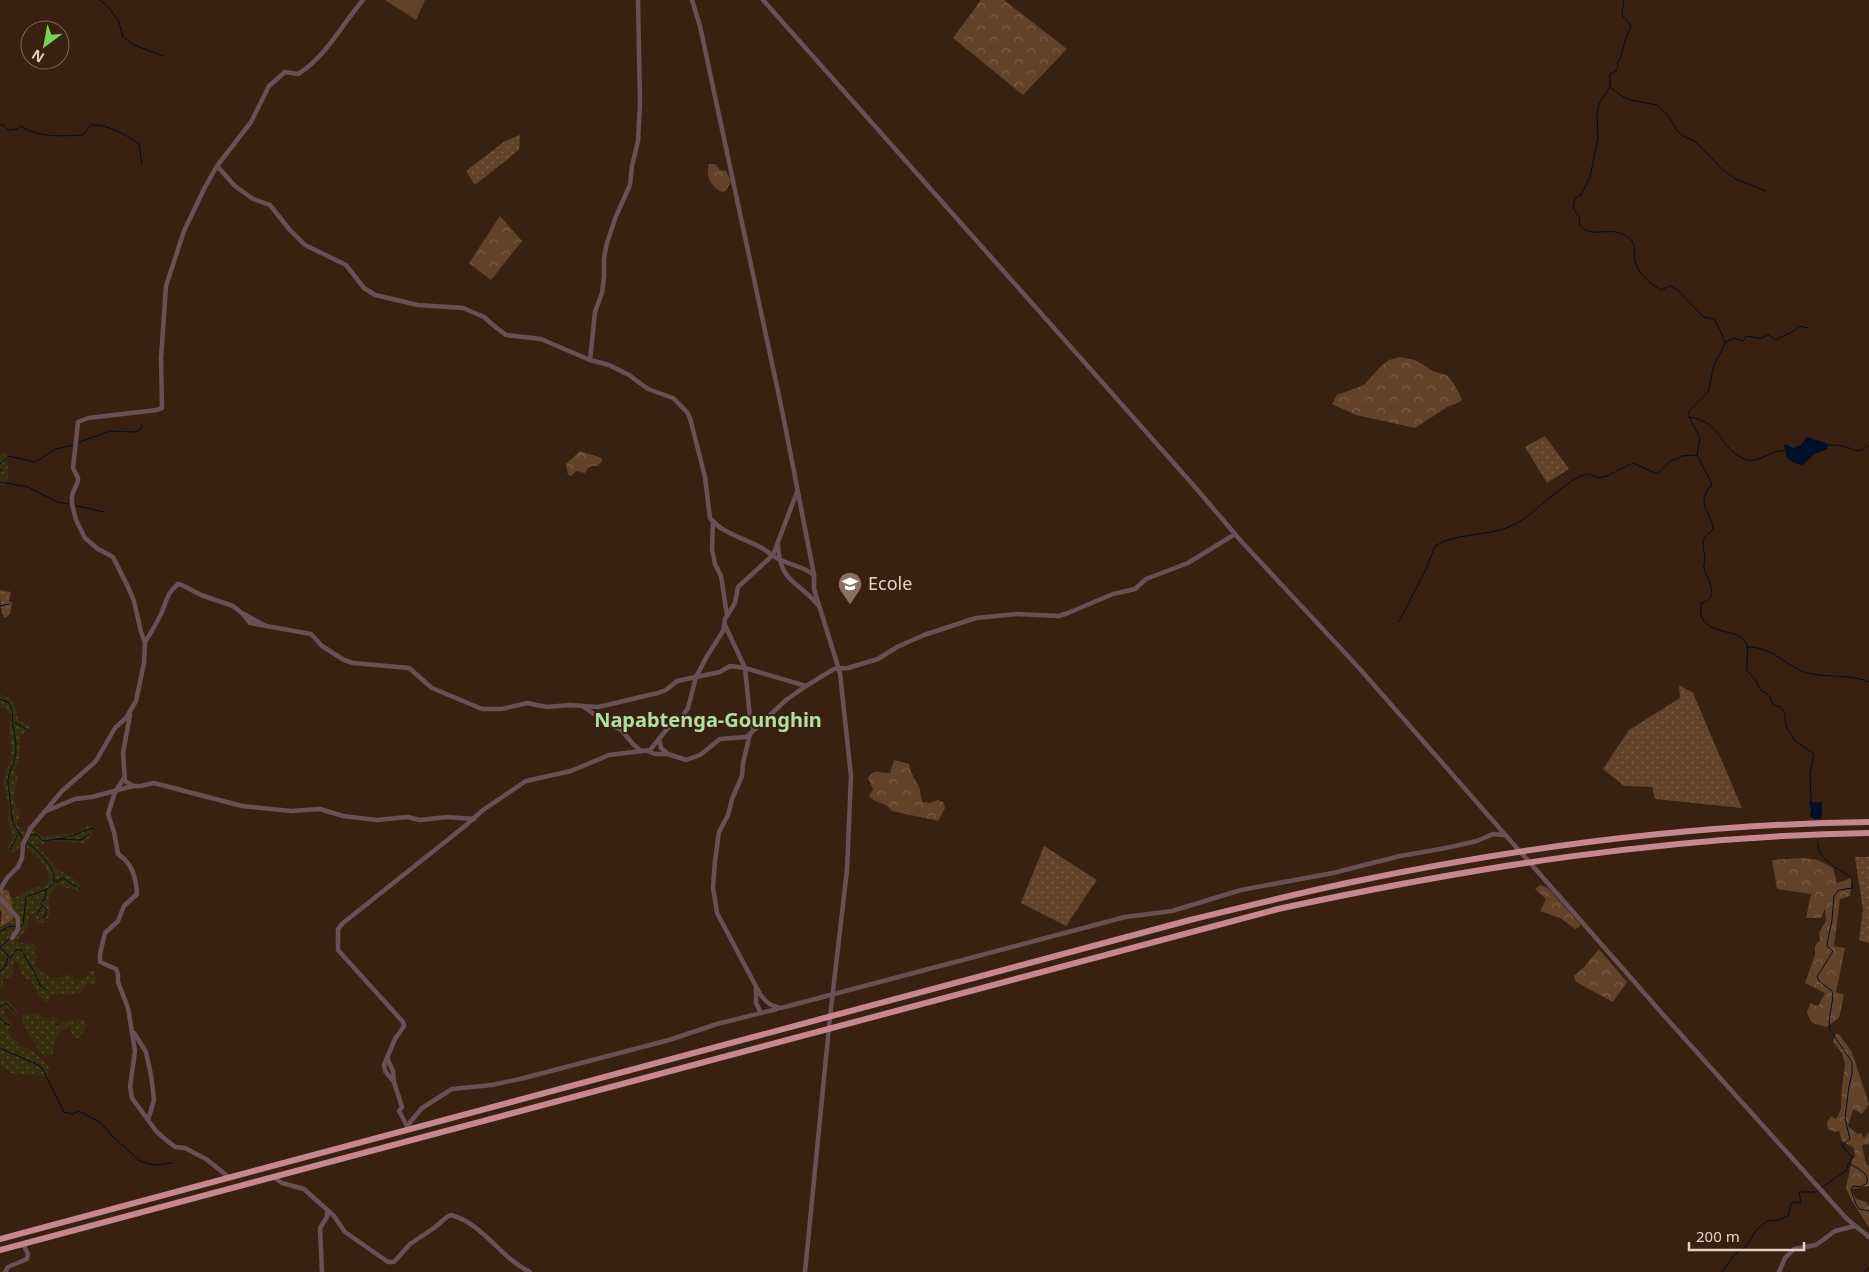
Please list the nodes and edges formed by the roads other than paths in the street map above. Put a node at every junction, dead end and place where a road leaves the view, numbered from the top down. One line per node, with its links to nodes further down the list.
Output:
1 (363, 0): 5 (street)
2 (638, 0): 6 (street)
3 (692, 0): 7 (street)
4 (763, 0): 9 (street)
5 (217, 166): 6 (street); 17 (street)
6 (590, 360): 8 (street)
7 (798, 490): 10 (street); 13 (street)
8 (713, 521): 11 (street); 15 (street)
9 (1235, 534): 19 (street); 36 (street)
10 (778, 544): 11 (street); 12 (street)
11 (773, 556): 12 (street); 15 (street)
12 (779, 559): 13 (street); 14 (street)
13 (814, 575): 14 (street)
14 (818, 605): 19 (street)
15 (727, 615): 16 (street)
16 (725, 625): 18 (street); 20 (street)
17 (145, 642): 22 (street); 23 (street)
18 (745, 668): 20 (street); 21 (street); 24 (street)
19 (839, 669): 21 (street); 45 (street)
20 (696, 677): 23 (street); 25 (street)
21 (806, 686): 24 (street)
22 (136, 701): 29 (street); 32 (street)
23 (583, 706): 26 (street)
24 (752, 732): 28 (street); 44 (street)
25 (659, 738): 27 (street); 28 (street)
26 (641, 751): 27 (street); 33 (street)
27 (647, 751): 28 (street)
28 (668, 754)
29 (124, 778): 30 (street); 31 (street)
30 (133, 786): 31 (street); 33 (street)
31 (114, 792): 32 (street); 49 (street)
32 (43, 812): 39 (street)
33 (474, 819): 51 (street)
34 (1869, 822): 37 (highway)
35 (1869, 833): 38 (highway)
36 (1504, 835): 37 (street); 45 (street)
37 (1519, 852): 38 (street); 48 (highway)
38 (1528, 861): 50 (highway); 58 (street)
39 (7, 878): 40 (street); 41 (street)
40 (0, 879)
41 (0, 890)
42 (0, 898): 43 (street)
43 (12, 938)
44 (756, 986): 46 (street); 47 (street)
45 (833, 995): 46 (street); 48 (street)
46 (781, 1008): 47 (street)
47 (761, 1013): 54 (street)
48 (830, 1017): 50 (street); 54 (highway)
49 (132, 1029): 53 (street); 53 (street)
50 (829, 1029): 55 (highway); 66 (street)
51 (387, 1058): 52 (street); 52 (street)
52 (394, 1082): 54 (street)
53 (148, 1120): 56 (street)
54 (405, 1129): 56 (highway)
55 (273, 1177): 57 (street); 61 (highway)
56 (230, 1178): 60 (highway)
57 (327, 1210): 64 (street); 65 (street)
58 (1855, 1226): 59 (street); 67 (street)
59 (1869, 1237)
60 (0, 1239)
61 (23, 1244): 62 (highway); 63 (street)
62 (0, 1250)
63 (5, 1272)
64 (322, 1272)
65 (530, 1272)
66 (805, 1272)
67 (1779, 1272)

